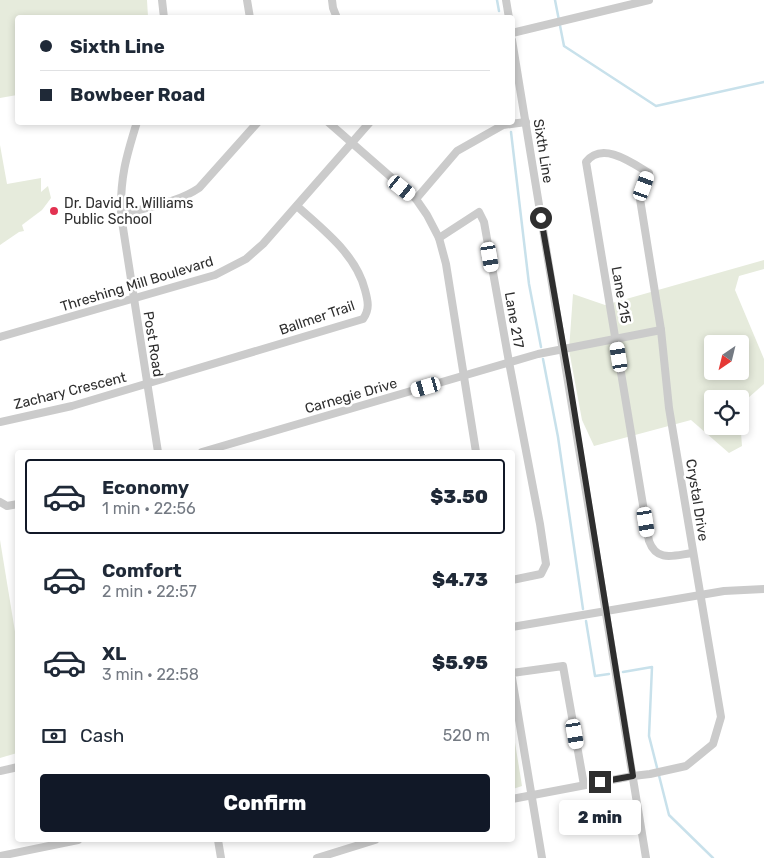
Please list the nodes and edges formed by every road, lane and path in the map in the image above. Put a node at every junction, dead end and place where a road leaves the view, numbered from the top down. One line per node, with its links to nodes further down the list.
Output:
1 (162, 0): 6 (street)
2 (247, 0): 7 (street)
3 (332, 0): 8 (street)
4 (506, 0): 9 (street)
5 (649, 0): 10 (street)
6 (164, 15)
7 (250, 15)
8 (337, 15)
9 (508, 15)
10 (515, 32)
11 (515, 58): 12 (street, Sixth Line)
12 (526, 122): 13 (street); 29 (street, Sixth Line)
13 (515, 123)
14 (136, 125): 23 (street, Post Road)
15 (255, 125): 23 (street)
16 (331, 125): 19 (street)
17 (368, 125): 19 (street, Threshing Mill Boulevard)
18 (503, 125): 21 (street)
19 (352, 144): 21 (street); 22 (street, Threshing Mill Boulevard)
20 (649, 173): 26 (street, Crystal Drive); 28 (street, Lane 215)
21 (416, 199): 24 (street)
22 (297, 206): 25 (street, Threshing Mill Boulevard); 32 (street, Ballmer Trail)
23 (121, 215): 25 (street, Post Road)
24 (439, 238): 30 (street, Lane 217); 31 (street)
25 (133, 299): 27 (street, Threshing Mill Boulevard); 32 (street, Post Road)
26 (661, 330): 28 (street, Carnegie Drive); 39 (street, Crystal Drive)
27 (0, 337)
28 (616, 338): 29 (street, Carnegie Drive); 39 (street, Lane 215)
29 (564, 348): 30 (street, Carnegie Drive); 43 (street, Sixth Line)
30 (509, 362): 31 (street, Carnegie Drive); 40 (street)
31 (464, 376): 35 (street, Carnegie Drive); 36 (street)
32 (146, 384): 33 (street, Zachary Crescent); 34 (street, Post Road)
33 (0, 422)
34 (158, 450)
35 (209, 450)
36 (476, 450)
37 (0, 502): 38 (street)
38 (15, 505)
39 (693, 553): 42 (street, Crystal Drive)
40 (515, 579)
41 (764, 589): 42 (street)
42 (701, 595): 43 (street); 49 (street, Crystal Drive)
43 (606, 611): 44 (street); 49 (street, Sixth Line)
44 (515, 626)
45 (515, 673): 50 (street)
46 (515, 713): 51 (street)
47 (15, 768): 48 (street)
48 (0, 771)
49 (633, 776): 50 (street, Crystal Drive); 60 (street, Sixth Line)
50 (584, 785): 51 (street, Crystal Drive)
51 (531, 794): 52 (street, Crystal Drive); 59 (street)
52 (515, 798)
53 (68, 842): 56 (street)
54 (218, 842): 57 (street)
55 (369, 842): 58 (street)
56 (0, 856)
57 (221, 858)
58 (317, 858)
59 (542, 858)
60 (646, 858)

